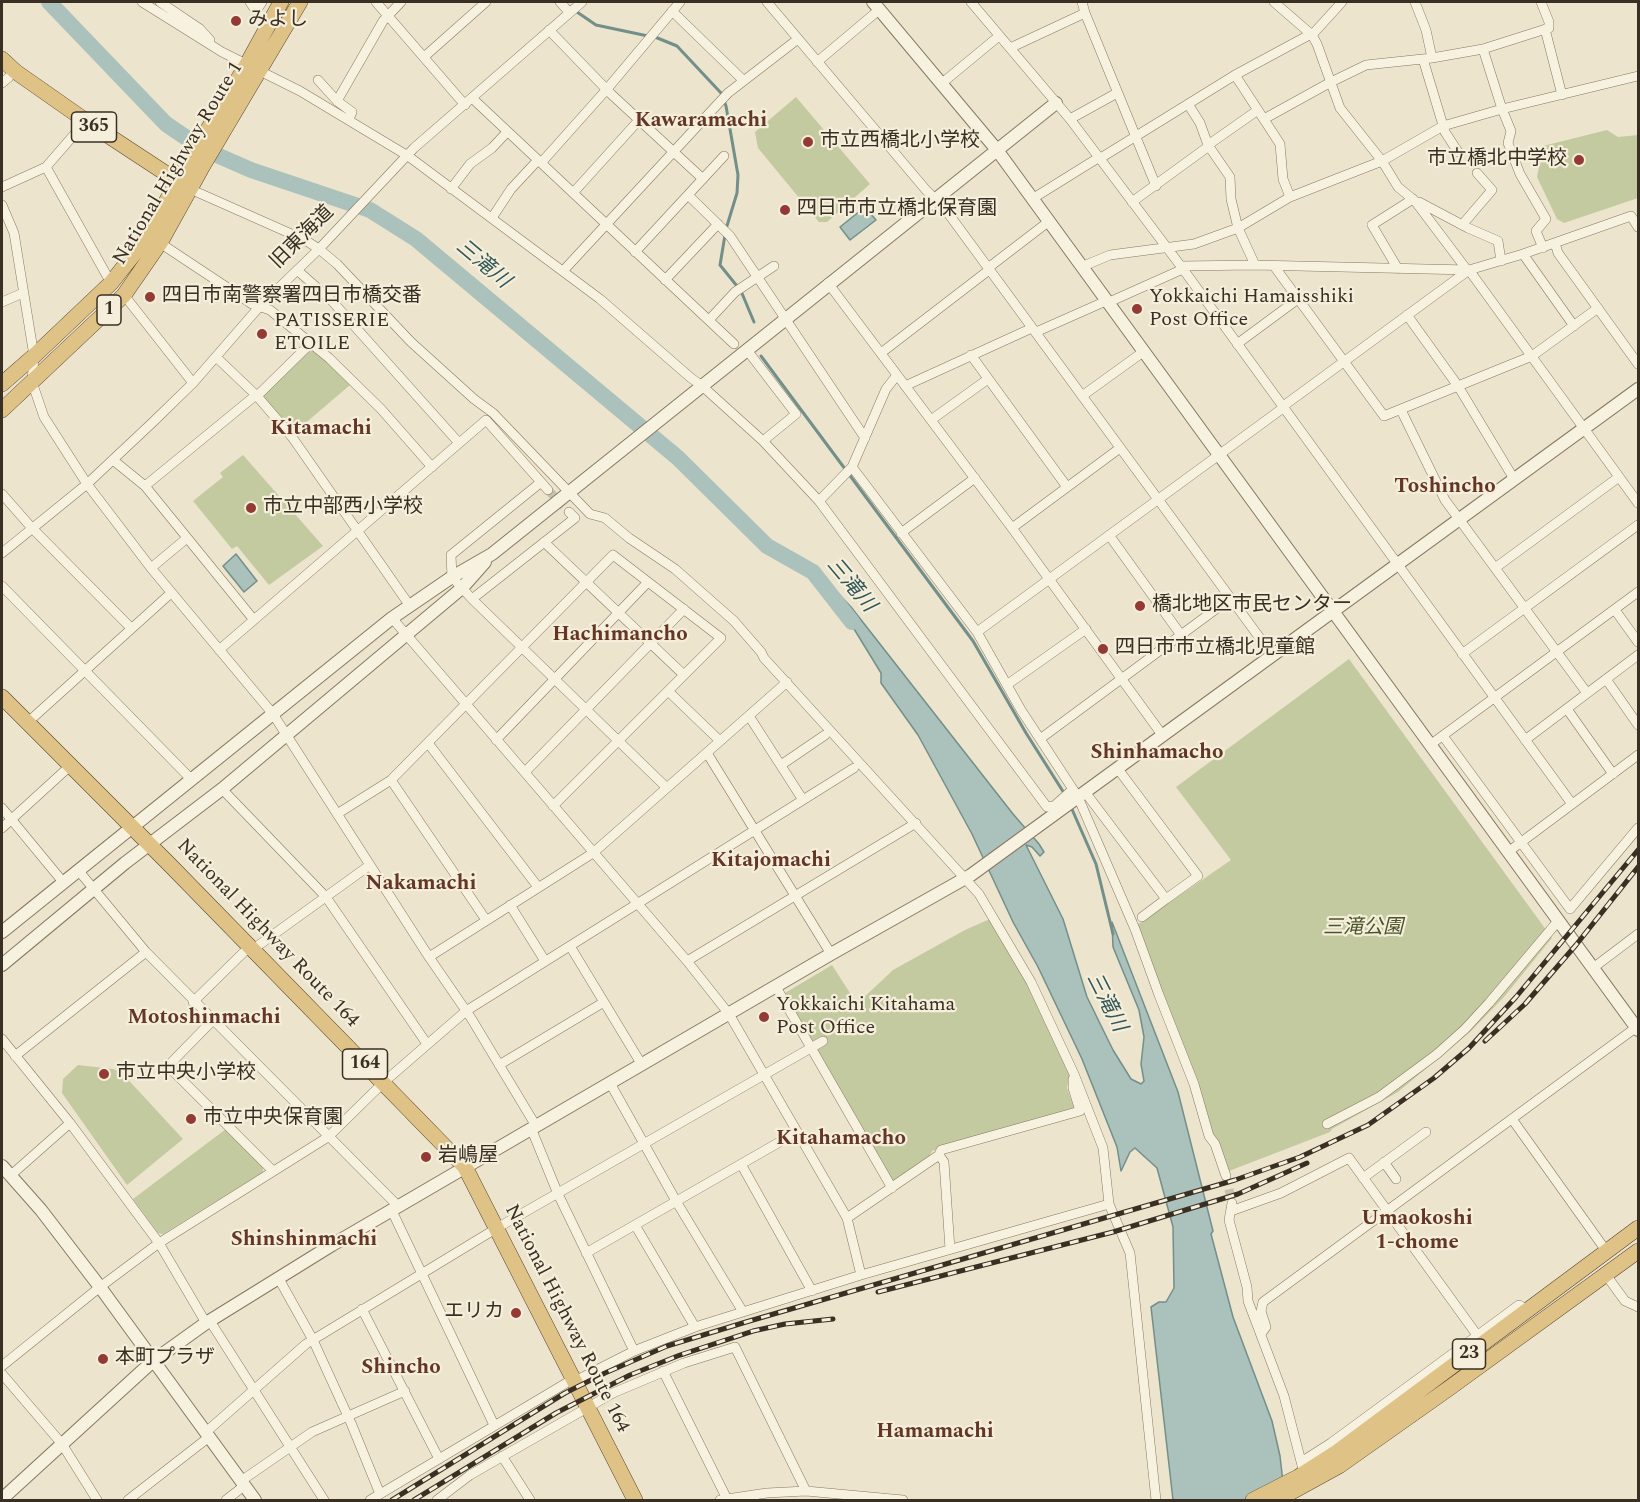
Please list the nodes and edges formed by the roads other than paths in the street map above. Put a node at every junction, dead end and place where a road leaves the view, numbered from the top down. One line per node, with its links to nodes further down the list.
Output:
1 (142, 2): 32 (street)
2 (160, 2): 32 (street)
3 (250, 2): 4 (street)
4 (262, 2)
5 (281, 2): 37 (highway, National Highway Route 1 / 1)
6 (300, 2): 37 (highway, National Highway Route 1 / 1)
7 (376, 2): 24 (street)
8 (401, 2): 24 (street)
9 (486, 2): 33 (street)
10 (560, 2): 22 (street)
11 (582, 2): 22 (street, 旧東海道)
12 (680, 2): 21 (street)
13 (767, 2): 29 (street)
14 (971, 2): 28 (street)
15 (1082, 2): 23 (street)
16 (1274, 2): 27 (street)
17 (1342, 2): 27 (street)
18 (1415, 2): 34 (street)
19 (1540, 2): 25 (street)
20 (876, 5): 36 (street); 43 (street)
21 (672, 11): 41 (street); 44 (street)
22 (569, 12): 26 (street, 旧東海道)
23 (1085, 13): 30 (street); 45 (street)
24 (387, 15): 33 (street); 47 (street)
25 (1545, 29): 31 (street); 46 (street)
26 (549, 30): 44 (street); 48 (street, 旧東海道)
27 (1311, 35): 38 (street); 42 (street)
28 (999, 36): 30 (street); 43 (street)
29 (798, 39): 36 (street); 41 (street)
30 (1010, 48): 49 (street)
31 (1483, 49): 34 (street); 51 (street)
32 (222, 52): 37 (street)
33 (424, 57): 48 (street)
34 (1427, 58): 42 (street); 57 (street)
35 (2, 59): 73 (highway, 365)
36 (817, 62): 80 (street)
37 (254, 67): 53 (street); 73 (highway, National Highway Route 1 / 1)
38 (1234, 75): 50 (street); 52 (street)
39 (1638, 76): 46 (street)
40 (318, 80): 47 (street)
41 (743, 80): 63 (street)
42 (1331, 81): 55 (street); 69 (street)
43 (941, 84): 62 (street)
44 (607, 89): 56 (street); 68 (street)
45 (1117, 93): 54 (street); 60 (street)
46 (1562, 95): 51 (street)
47 (337, 101): 53 (street)
48 (469, 102): 59 (street); 65 (street, 旧東海道)
49 (1056, 103): 54 (street); 62 (street)
50 (1188, 104): 60 (street); 61 (street)
51 (1502, 109): 57 (street); 95 (street)
52 (1258, 110): 55 (street); 61 (street)
53 (349, 119): 65 (street)
54 (1070, 119): 67 (street)
55 (1264, 119): 79 (street)
56 (639, 120): 63 (street); 77 (street)
57 (1443, 126): 64 (street); 69 (street)
58 (79, 129): 70 (street)
59 (507, 132): 68 (street); 76 (street)
60 (1135, 136): 67 (street); 74 (street)
61 (1208, 146): 74 (street); 91 (street)
62 (997, 150): 80 (street); 81 (street)
63 (673, 151): 72 (street); 87 (street)
64 (1458, 152)
65 (408, 156): 76 (street); 94 (street, 旧東海道)
66 (724, 156): 72 (street)
67 (1098, 158): 81 (street); 83 (street)
68 (539, 161): 77 (street); 85 (street)
69 (1382, 161): 79 (street); 82 (street)
70 (46, 167): 75 (street); 112 (street)
71 (1477, 173): 89 (street)
72 (703, 179): 78 (street)
73 (184, 185): 92 (highway, National Highway Route 1 / 1); 94 (street); 112 (highway, National Highway Route 1 / 1)
74 (1156, 186): 83 (street)
75 (2, 187)
76 (451, 189): 85 (street)
77 (573, 193): 87 (street)
78 (688, 195): 88 (street); 97 (street)
79 (1290, 197): 91 (street)
80 (935, 199): 105 (street); 113 (street)
81 (1032, 199): 86 (street)
82 (1414, 200): 89 (street); 106 (street); 108 (street)
83 (1132, 202): 96 (street)
84 (2, 205): 114 (street)
85 (492, 218): 109 (street)
86 (1048, 222): 103 (street); 105 (street)
87 (606, 224): 97 (street); 109 (street)
88 (720, 225): 110 (street); 111 (street)
89 (1462, 225): 99 (street)
90 (1638, 227): 93 (street)
91 (1238, 228): 96 (street); 100 (street)
92 (160, 243): 115 (highway, National Highway Route 1 / 1); 119 (street)
93 (1555, 243): 95 (street); 120 (street)
94 (321, 246): 107 (street, 旧東海道); 169 (street)
95 (1543, 248): 98 (street)
96 (1167, 249): 103 (street); 104 (street)
97 (635, 252): 111 (street)
98 (1523, 254): 99 (street); 124 (street)
99 (1501, 261): 108 (street)
100 (1255, 265): 102 (street); 104 (street)
101 (774, 266): 110 (street)
102 (1274, 266): 106 (street); 116 (street)
103 (1081, 267): 118 (street)
104 (1182, 267): 118 (street); 128 (street)
105 (989, 269): 125 (street); 130 (street)
106 (1398, 269): 108 (street)
107 (297, 270): 119 (street, 旧東海道); 156 (street)
108 (1468, 270): 121 (street); 134 (street)
109 (563, 272): 143 (street)
110 (757, 277): 122 (street); 123 (street)
111 (665, 280): 123 (street)
112 (111, 283): 132 (highway, National Highway Route 1 / 1)
113 (828, 283): 122 (street); 130 (street)
114 (23, 293): 117 (street); 132 (street)
115 (124, 295): 140 (highway, National Highway Route 1 / 1); 141 (street)
116 (1298, 299): 128 (street); 136 (street)
117 (2, 302)
118 (1106, 302): 125 (street); 129 (street)
119 (260, 306): 126 (street); 135 (street, 旧東海道)
120 (1598, 308): 124 (street); 137 (street)
121 (1407, 315): 136 (street); 145 (street)
122 (784, 319): 143 (street); 154 (street)
123 (709, 320): 127 (street)
124 (1574, 326): 134 (street)
125 (1034, 330): 133 (street); 148 (street)
126 (310, 343): 147 (street); 160 (street)
127 (734, 344)
128 (1237, 344): 149 (street)
129 (1143, 351): 148 (street); 158 (street)
130 (881, 353): 138 (street)
131 (750, 354): 155 (street)
132 (34, 356): 140 (street); 142 (highway, National Highway Route 1 / 1)
133 (971, 356): 139 (street); 144 (street)
134 (1532, 356): 145 (street); 153 (street)
135 (216, 357): 141 (street, 旧東海道); 147 (street)
136 (1343, 361): 149 (street); 151 (street)
137 (1638, 364)
138 (897, 375): 144 (street); 154 (street)
139 (988, 379): 152 (street); 168 (street)
140 (32, 382): 150 (highway, National Highway Route 1 / 1); 166 (street)
141 (193, 383): 159 (street, 旧東海道)
142 (2, 384)
143 (700, 386): 155 (street); 169 (street)
144 (905, 386): 152 (street)
145 (1458, 386): 151 (street); 164 (street)
146 (1638, 389): 153 (street)
147 (257, 395): 167 (street); 180 (street)
148 (1082, 396): 157 (street)
149 (1282, 408): 158 (street); 187 (street)
150 (2, 410)
151 (1401, 410): 176 (street)
152 (931, 420): 163 (street)
153 (1585, 428): 162 (street); 164 (street)
154 (865, 438): 161 (street)
155 (763, 441): 173 (street)
156 (459, 444): 160 (street); 165 (street)
157 (1120, 447): 168 (street); 172 (street)
158 (1220, 455): 172 (street); 204 (street)
159 (113, 460): 166 (street, 旧東海道); 167 (street)
160 (432, 467): 180 (street)
161 (849, 472): 173 (street); 181 (street)
162 (1619, 477): 174 (street); 189 (street)
163 (975, 478): 179 (street); 181 (street)
164 (1514, 479): 176 (street)
165 (540, 483): 170 (street); 190 (street)
166 (87, 484): 178 (street, 旧東海道); 188 (street)
167 (145, 486): 183 (street)
168 (1067, 487): 179 (street)
169 (573, 488): 186 (street); 226 (street)
170 (548, 490)
171 (2, 494): 178 (street)
172 (1158, 500): 182 (street); 198 (street)
173 (819, 501): 262 (street)
174 (1638, 503)
175 (569, 512): 184 (street)
176 (1459, 519): 187 (street); 189 (street)
177 (1638, 525): 202 (street)
178 (32, 527): 185 (street, 旧東海道); 208 (street)
179 (1012, 528): 191 (street)
180 (357, 531): 200 (street); 207 (street)
181 (901, 533): 210 (street)
182 (1109, 535): 191 (street); 212 (street)
183 (187, 538): 188 (street); 207 (street)
184 (544, 542): 192 (street); 199 (street)
185 (2, 553)
186 (492, 554): 190 (street); 195 (street)
187 (1397, 565): 204 (street); 218 (street)
188 (151, 568): 197 (street)
189 (1495, 568): 202 (street)
190 (452, 577): 195 (street); 200 (street)
191 (1049, 579): 209 (street); 210 (street)
192 (586, 582): 193 (street); 205 (street); 215 (street)
193 (648, 582): 201 (street); 205 (street)
194 (2, 586): 221 (street)
195 (462, 588): 199 (street); 211 (street)
196 (1638, 592): 203 (street)
197 (171, 593): 208 (street); 216 (street)
198 (1231, 598): 212 (street); 220 (street)
199 (472, 599): 215 (street)
200 (410, 606): 206 (street)
201 (684, 609): 214 (street); 222 (street)
202 (1524, 609): 217 (street); 218 (street)
203 (1615, 610): 213 (street); 217 (street)
204 (1333, 612): 220 (street); 249 (street)
205 (618, 613): 214 (street); 223 (street)
206 (392, 618): 211 (street); 235 (street)
207 (254, 620): 216 (street)
208 (130, 628): 221 (street)
209 (1086, 629): 224 (street); 227 (street)
210 (977, 632): 227 (street)
211 (406, 635): 232 (street); 239 (street)
212 (1181, 635): 224 (street)
213 (1638, 642)
214 (650, 644): 222 (street); 234 (street)
215 (522, 648): 223 (street); 232 (street)
216 (219, 650): 235 (street)
217 (1557, 653): 229 (street); 231 (street)
218 (1462, 654): 231 (street)
219 (1638, 655): 225 (street)
220 (1273, 656): 241 (street)
221 (85, 669): 237 (street); 258 (street)
222 (684, 675): 228 (street)
223 (554, 679): 234 (street); 244 (street)
224 (1122, 679): 241 (street); 243 (street)
225 (1606, 679): 229 (street); 238 (street)
226 (787, 682): 236 (street); 269 (street)
227 (1008, 684): 243 (street)
228 (668, 691): 246 (street); 247 (street)
229 (1587, 693): 233 (street)
230 (2, 697): 237 (highway, National Highway Route 164 / 164)
231 (1494, 698): 242 (street); 245 (street)
232 (467, 705): 244 (street); 248 (street)
233 (1567, 709): 245 (street); 257 (street)
234 (585, 710): 247 (street); 256 (street)
235 (273, 714): 239 (street); 258 (street)
236 (748, 716): 246 (street); 253 (street)
237 (27, 723): 252 (highway, National Highway Route 164 / 164)
238 (1638, 725)
239 (285, 735): 261 (street); 267 (street)
240 (825, 735): 253 (street)
241 (1163, 736): 255 (street)
242 (1443, 736): 249 (street); 274 (street)
243 (1040, 739): 262 (street)
244 (496, 740): 256 (street)
245 (1525, 740): 264 (street)
246 (720, 741): 250 (street)
247 (617, 742): 260 (street); 265 (street)
248 (428, 743): 259 (street); 282 (street)
249 (1430, 746): 276 (street)
250 (707, 753): 260 (street); 273 (street)
251 (1638, 758): 257 (street)
252 (71, 765): 268 (street); 270 (highway, National Highway Route 164 / 164)
253 (780, 765): 263 (street)
254 (854, 768): 263 (street)
255 (1118, 769): 262 (street); 286 (street)
256 (525, 772): 265 (street)
257 (1613, 774): 264 (street)
258 (191, 779): 270 (street)
259 (391, 780): 267 (street); 290 (street)
260 (667, 788): 277 (street)
261 (222, 789): 275 (street); 285 (street)
262 (1076, 794): 280 (street); 286 (street); 335 (street)
263 (803, 800): 273 (street)
264 (1572, 804): 274 (street)
265 (553, 806): 277 (street)
266 (2, 807): 268 (street)
267 (336, 814): 278 (street)
268 (13, 819): 271 (street); 281 (street)
269 (916, 823): 280 (street); 284 (street)
270 (132, 826): 275 (highway, National Highway Route 164 / 164); 279 (street)
271 (2, 828)
272 (1638, 828): 274 (street)
273 (754, 830): 284 (street); 287 (street)
274 (1521, 842): 276 (street)
275 (150, 844): 283 (street); 295 (highway, National Highway Route 164 / 164)
276 (1508, 852): 291 (street)
277 (593, 853): 282 (street); 287 (street)
278 (370, 865): 285 (street); 298 (street)
279 (78, 870): 281 (street); 283 (street)
280 (968, 876): 297 (street); 317 (street)
281 (63, 882): 292 (street)
282 (538, 887): 288 (street)
283 (94, 889): 296 (street); 301 (street)
284 (795, 896): 297 (street); 300 (street)
285 (326, 897): 295 (street); 312 (street)
286 (1166, 899): 289 (street)
287 (637, 903): 294 (street); 300 (street)
288 (510, 905): 290 (street); 299 (street)
289 (1142, 917)
290 (486, 920): 298 (street)
291 (1558, 921): 302 (street); 323 (street)
292 (2, 932)
293 (1638, 934): 302 (street)
294 (570, 946): 299 (street); 305 (street)
295 (250, 949): 304 (street); 319 (highway, National Highway Route 164 / 164)
296 (146, 952): 304 (street); 314 (street)
297 (831, 954): 303 (street)
298 (429, 957): 306 (street)
299 (545, 961): 306 (street)
300 (687, 961): 307 (street)
301 (2, 965)
302 (1593, 968): 309 (street)
303 (776, 987): 307 (street); 313 (street)
304 (193, 1002): 308 (street)
305 (604, 1002): 315 (street); 316 (street)
306 (466, 1011): 312 (street); 315 (street)
307 (729, 1014): 316 (street); 318 (street)
308 (212, 1021): 327 (street); 334 (street)
309 (1638, 1028): 321 (street)
310 (2, 1039): 314 (street)
311 (823, 1041): 313 (street)
312 (427, 1044): 319 (street)
313 (811, 1048): 318 (street); 338 (street)
314 (15, 1056): 322 (street)
315 (499, 1065): 324 (street)
316 (642, 1065): 320 (street)
317 (1074, 1074): 329 (street); 341 (street)
318 (764, 1075): 325 (street); 328 (street)
319 (384, 1082): 327 (street); 332 (highway, National Highway Route 164 / 164)
320 (610, 1083): 324 (street); 328 (street)
321 (1512, 1119): 343 (street); 351 (street)
322 (70, 1123): 333 (street); 348 (street)
323 (1327, 1124)
324 (533, 1127): 332 (street); 339 (street)
325 (797, 1132): 331 (street); 344 (street)
326 (1426, 1132): 330 (street)
327 (328, 1137): 334 (street); 342 (street)
328 (644, 1144): 339 (street); 340 (street)
329 (939, 1155): 338 (street); 349 (street)
330 (1384, 1162): 336 (street); 337 (street)
331 (741, 1164): 340 (street); 358 (street)
332 (465, 1167): 342 (street); 346 (highway, National Highway Route 164 / 164)
333 (6, 1171): 357 (street)
334 (273, 1172): 348 (street)
335 (1226, 1176)
336 (1363, 1178): 343 (street); 365 (street)
337 (1396, 1179)
338 (892, 1188): 344 (street)
339 (558, 1194): 346 (street); 352 (street)
340 (676, 1201): 345 (street); 362 (street)
341 (1110, 1204): 349 (street); 401 (street)
342 (395, 1209): 353 (street); 356 (street)
343 (1388, 1212): 365 (street); 366 (street)
344 (848, 1218): 354 (street)
345 (635, 1225): 352 (street); 364 (street)
346 (497, 1228): 353 (street); 373 (highway, National Highway Route 164 / 164)
347 (1638, 1228): 351 (highway, 23)
348 (159, 1243): 357 (street); 363 (street)
349 (950, 1249): 354 (street)
350 (1638, 1251): 355 (highway, 23)
351 (1607, 1252): 361 (highway, 23)
352 (586, 1253): 368 (street)
353 (421, 1274): 360 (street); 378 (street)
354 (861, 1275): 358 (street)
355 (1606, 1275): 359 (street); 384 (highway, 23)
356 (279, 1279): 363 (street); 367 (street)
357 (100, 1287): 369 (street); 370 (street)
358 (812, 1290): 362 (street)
359 (1638, 1307)
360 (363, 1309): 367 (street); 375 (street)
361 (1528, 1310): 366 (street); 384 (highway, 23)
362 (742, 1312): 364 (street)
363 (208, 1322): 369 (street); 374 (street)
364 (694, 1327): 368 (street)
365 (1261, 1334): 384 (street)
366 (1477, 1335): 384 (street)
367 (313, 1340): 374 (street); 377 (street)
368 (634, 1351): 373 (street)
369 (153, 1361): 379 (street); 380 (street)
370 (2, 1366)
371 (663, 1371): 376 (street); 386 (street); 399 (street)
372 (2, 1374): 380 (street)
373 (574, 1380): 376 (highway, National Highway Route 164 / 164); 378 (street)
374 (255, 1388): 379 (street); 381 (street)
375 (405, 1391): 377 (street); 383 (street)
376 (587, 1407): 382 (street); 398 (highway, National Highway Route 164 / 164)
377 (348, 1417): 381 (street); 387 (street)
378 (494, 1425): 383 (street)
379 (207, 1434): 385 (street); 391 (street)
380 (62, 1444): 389 (street); 390 (street)
381 (290, 1447): 385 (street); 394 (street)
382 (502, 1456): 396 (street); 397 (street)
383 (439, 1459): 387 (street)
384 (1300, 1475): 402 (highway, 23); 403 (highway, 23)
385 (243, 1483): 392 (street); 393 (street)
386 (806, 1491): 388 (street); 399 (street)
387 (380, 1494): 395 (street)
388 (844, 1497): 400 (street)
389 (2, 1499)
390 (97, 1500)
391 (128, 1500)
392 (226, 1500)
393 (255, 1500)
394 (324, 1500)
395 (370, 1500)
396 (440, 1500)
397 (530, 1500)
398 (634, 1500)
399 (723, 1500)
400 (903, 1500)
401 (1156, 1500)
402 (1253, 1500)
403 (1277, 1500)

